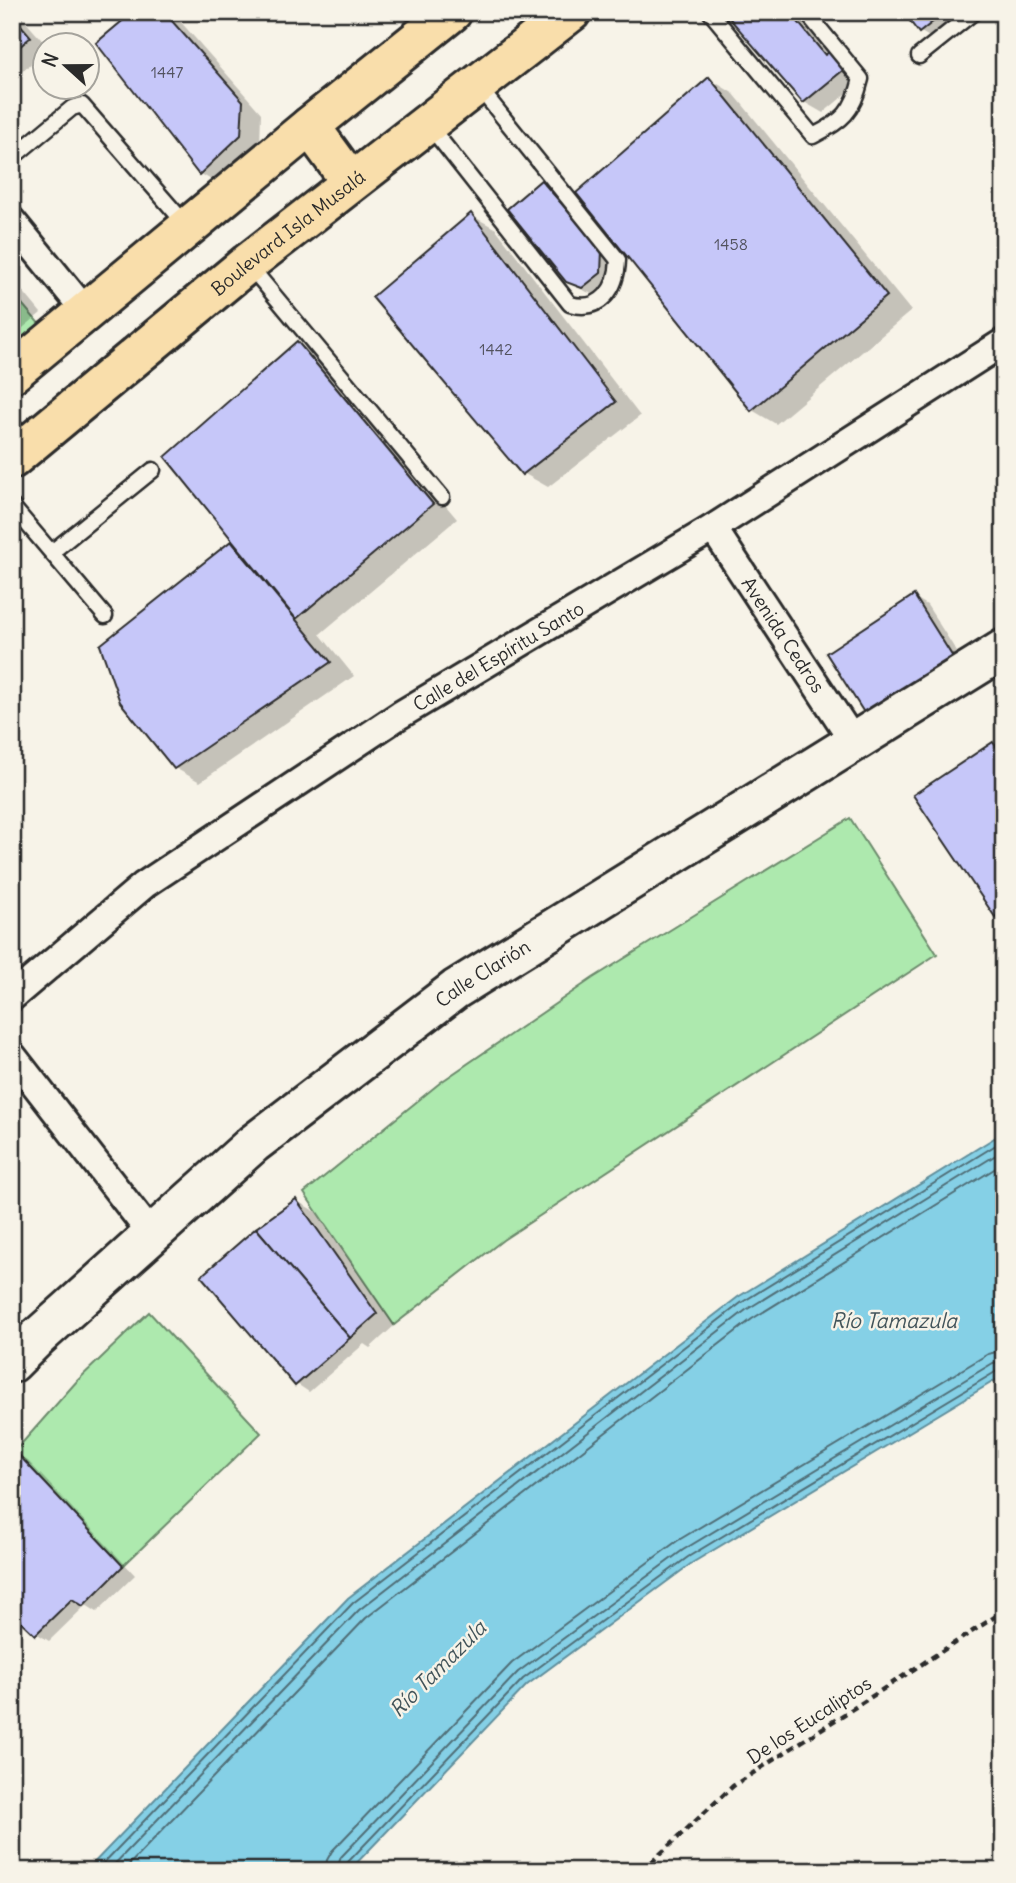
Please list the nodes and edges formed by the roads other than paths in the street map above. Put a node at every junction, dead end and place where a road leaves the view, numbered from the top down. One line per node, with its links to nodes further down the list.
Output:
1 (452, 12): 9 (main road)
2 (570, 12): 7 (main road, Boulevard Isla Musalá)
3 (710, 12): 4 (lane)
4 (806, 12)
5 (975, 12): 6 (lane)
6 (919, 55)
7 (477, 84): 8 (main road, Boulevard Isla Musalá); 8 (lane)
8 (427, 123): 11 (main road, Boulevard Isla Musalá)
9 (310, 126): 11 (main road); 13 (main road)
10 (12, 158): 13 (lane)
11 (351, 181): 14 (main road, Boulevard Isla Musalá)
12 (12, 221): 15 (street)
13 (189, 228): 15 (main road)
14 (248, 263): 18 (main road, Boulevard Isla Musalá); 20 (lane)
15 (86, 312): 17 (main road)
16 (1004, 342): 22 (street, Calle del Espíritu Santo)
17 (12, 373)
18 (12, 459)
19 (153, 470): 23 (lane)
20 (442, 497)
21 (12, 506): 23 (lane)
22 (713, 528): 26 (street, Avenida Cedros); 27 (street, Calle del Espíritu Santo)
23 (52, 552): 24 (lane)
24 (105, 616)
25 (1004, 649): 26 (street, Calle Clarión)
26 (854, 743): 29 (street, Calle Clarión)
27 (12, 997)
28 (12, 1055): 29 (street)
29 (152, 1235): 30 (street, Calle Clarión)
30 (12, 1363)

